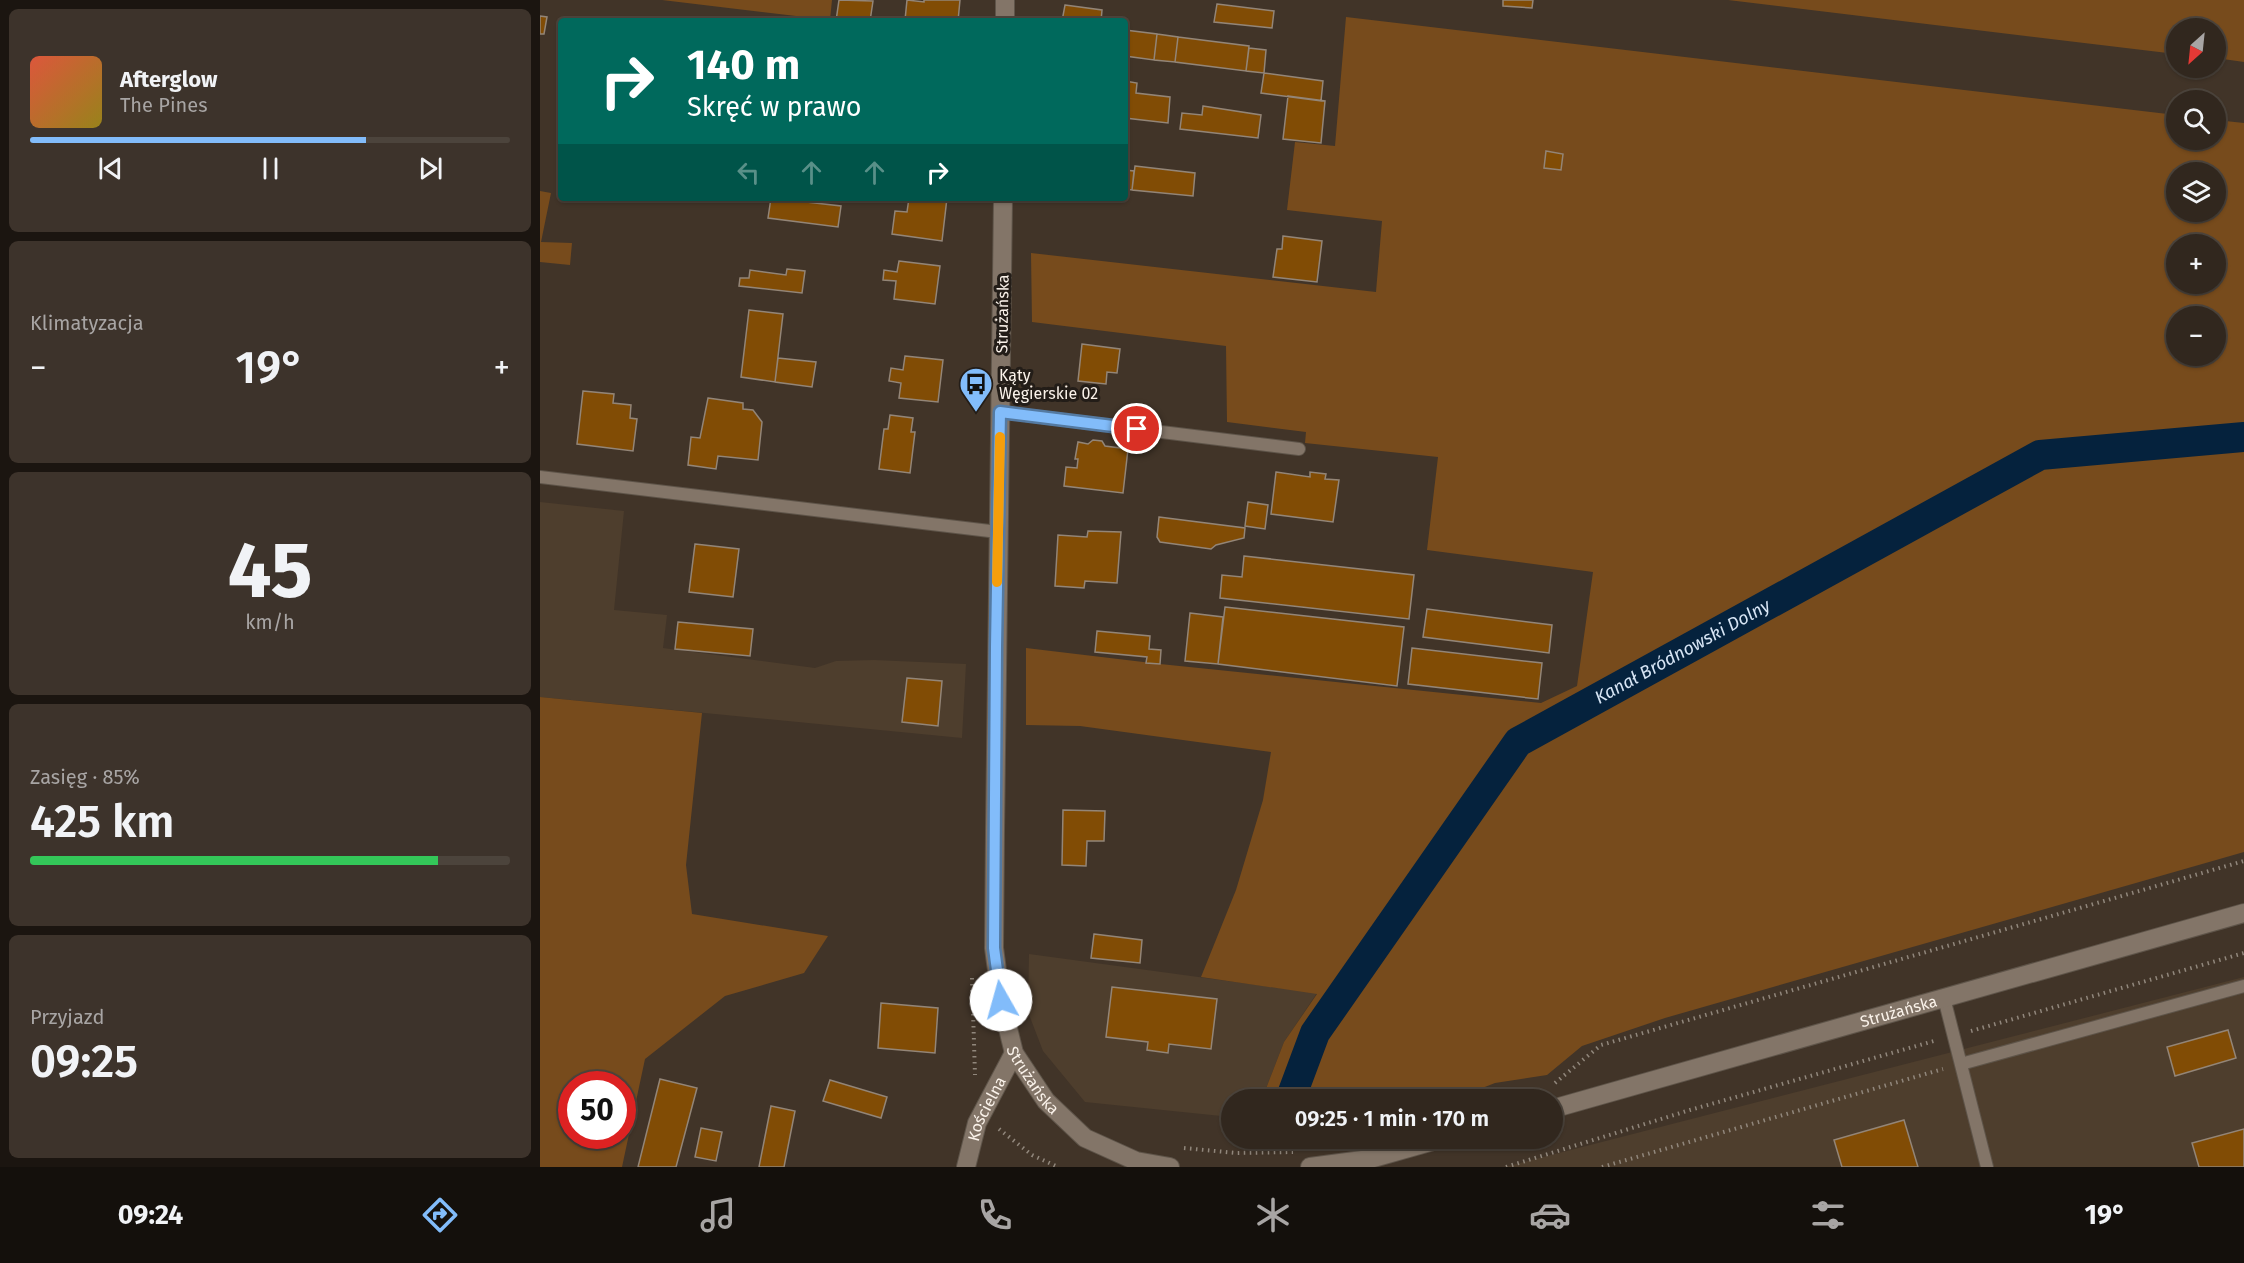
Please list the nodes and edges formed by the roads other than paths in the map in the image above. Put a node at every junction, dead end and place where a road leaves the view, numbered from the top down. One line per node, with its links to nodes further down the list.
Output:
1 (1005, 0): 2 (main road)
2 (1005, 18)
3 (1003, 201): 4 (main road, Strużańska)
4 (1000, 412): 5 (lane); 7 (main road, Strużańska)
5 (1299, 449)
6 (540, 477): 7 (lane)
7 (998, 532): 11 (main road, Strużańska)
8 (2244, 913): 10 (main road, Strużańska)
9 (2244, 986): 12 (lane)
10 (1944, 998): 12 (lane); 13 (main road, Strużańska)
11 (1014, 1053): 15 (main road, Kościelna); 16 (main road, Strużańska)
12 (1961, 1064): 18 (lane)
13 (1563, 1106)
14 (1405, 1149): 17 (main road)
15 (966, 1167)
16 (1170, 1167)
17 (1310, 1167)
18 (1987, 1167)

